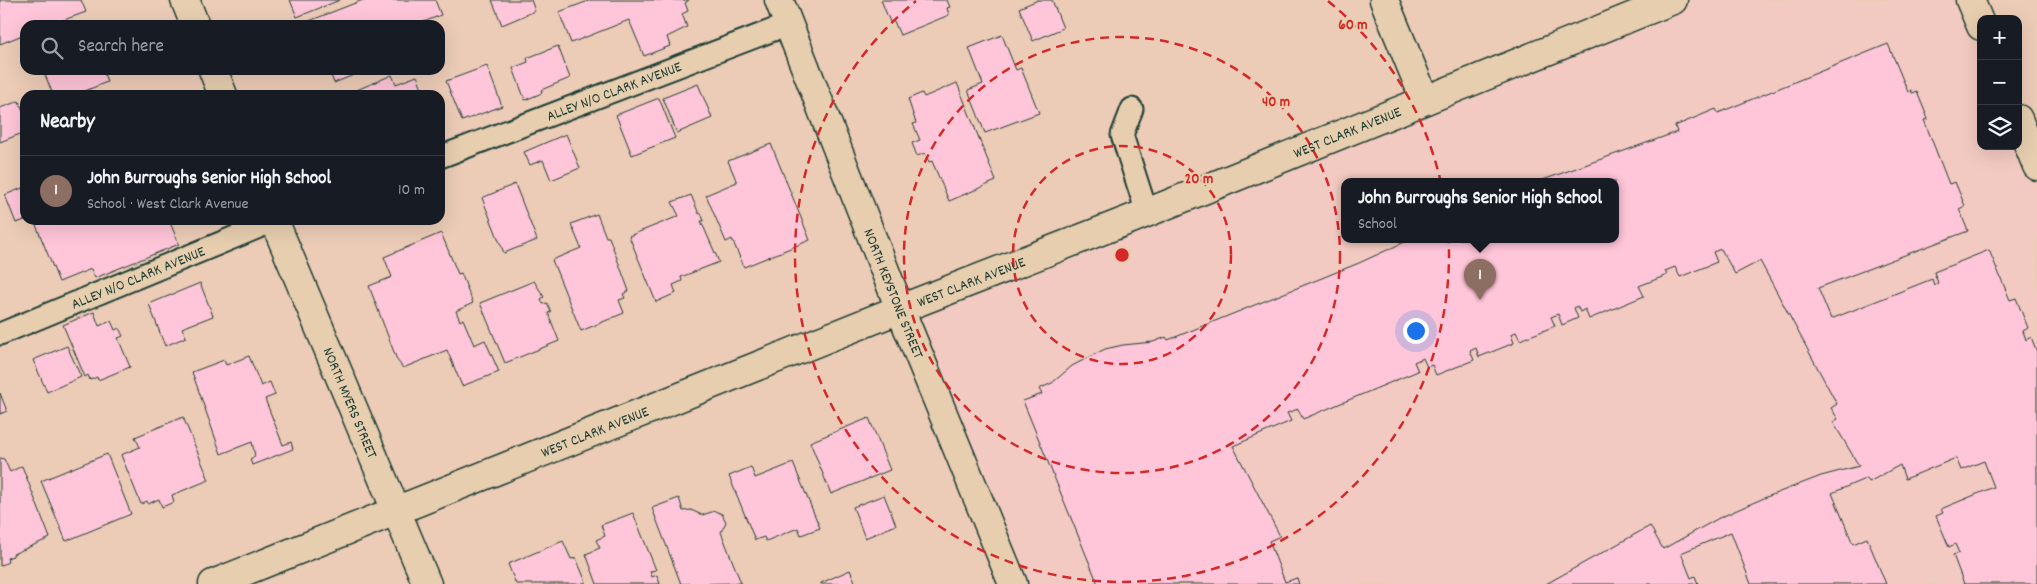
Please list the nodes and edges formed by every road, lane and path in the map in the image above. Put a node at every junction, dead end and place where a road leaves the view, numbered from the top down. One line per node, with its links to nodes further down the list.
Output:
1 (185, 0): 7 (street)
2 (1384, 0): 10 (street)
3 (1673, 0): 10 (street, WEST CLARK AVENUE)
4 (1970, 0): 6 (street)
5 (784, 12): 13 (lane, ALLEY N/O CLARK AVENUE); 18 (street, NORTH KEYSTONE STREET)
6 (1977, 17)
7 (193, 20)
8 (215, 75): 9 (street)
9 (221, 90)
10 (1425, 100): 15 (street, WEST CLARK AVENUE)
11 (1132, 109): 15 (lane)
12 (2022, 129): 14 (street)
13 (445, 155)
14 (2037, 166)
15 (1147, 213): 18 (street, WEST CLARK AVENUE)
16 (263, 225): 19 (lane, ALLEY N/O CLARK AVENUE)
17 (277, 225): 20 (street, NORTH MYERS STREET)
18 (900, 309): 20 (street, WEST CLARK AVENUE); 23 (street, NORTH KEYSTONE STREET)
19 (0, 334)
20 (398, 511): 21 (street, WEST CLARK AVENUE); 22 (street, NORTH MYERS STREET)
21 (213, 584)
22 (427, 584)
23 (1013, 584)

